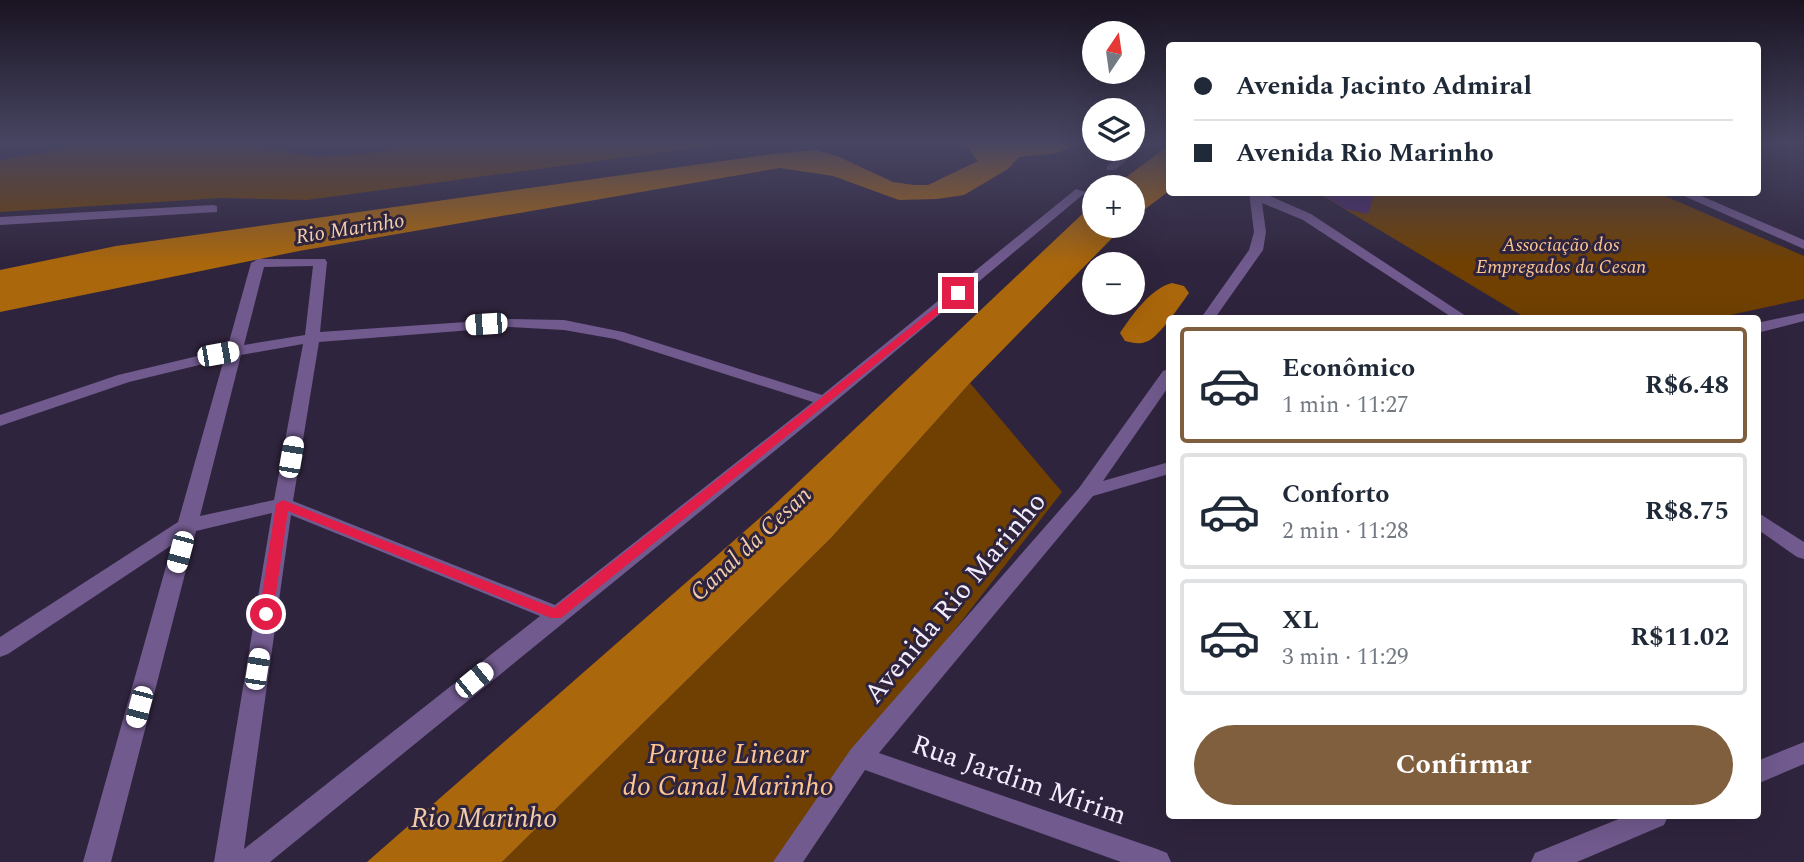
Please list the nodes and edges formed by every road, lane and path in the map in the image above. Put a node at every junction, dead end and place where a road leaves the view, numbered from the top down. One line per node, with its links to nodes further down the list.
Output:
1 (1080, 192): 17 (street)
2 (1255, 196): 10 (street)
3 (1260, 196): 11 (street)
4 (1691, 196): 7 (street)
5 (213, 209): 6 (street)
6 (0, 221)
7 (1775, 231): 8 (street); 9 (street)
8 (1804, 236)
9 (1804, 245)
10 (1210, 315)
11 (1457, 315)
12 (1804, 317): 13 (street)
13 (1761, 327)
14 (312, 338): 15 (street); 15 (street); 17 (street); 21 (street)
15 (236, 350): 18 (street); 23 (street)
16 (1166, 378): 20 (street, Avenida Rio Marinho)
17 (825, 401): 25 (street)
18 (0, 421)
19 (1166, 469): 20 (street)
20 (1086, 492): 28 (street, Avenida Rio Marinho)
21 (283, 504): 23 (street); 25 (street); 32 (street)
22 (1761, 522): 24 (street)
23 (187, 526): 26 (street); 31 (street)
24 (1804, 552)
25 (556, 614): 33 (street)
26 (0, 648)
27 (1804, 753): 29 (street)
28 (860, 757): 34 (street, Avenida Rio Marinho); 35 (street, Rua Jardim Mirim)
29 (1761, 771)
30 (1649, 819): 36 (street)
31 (97, 862)
32 (228, 862)
33 (249, 862)
34 (787, 862)
35 (1157, 862)
36 (1545, 862)

